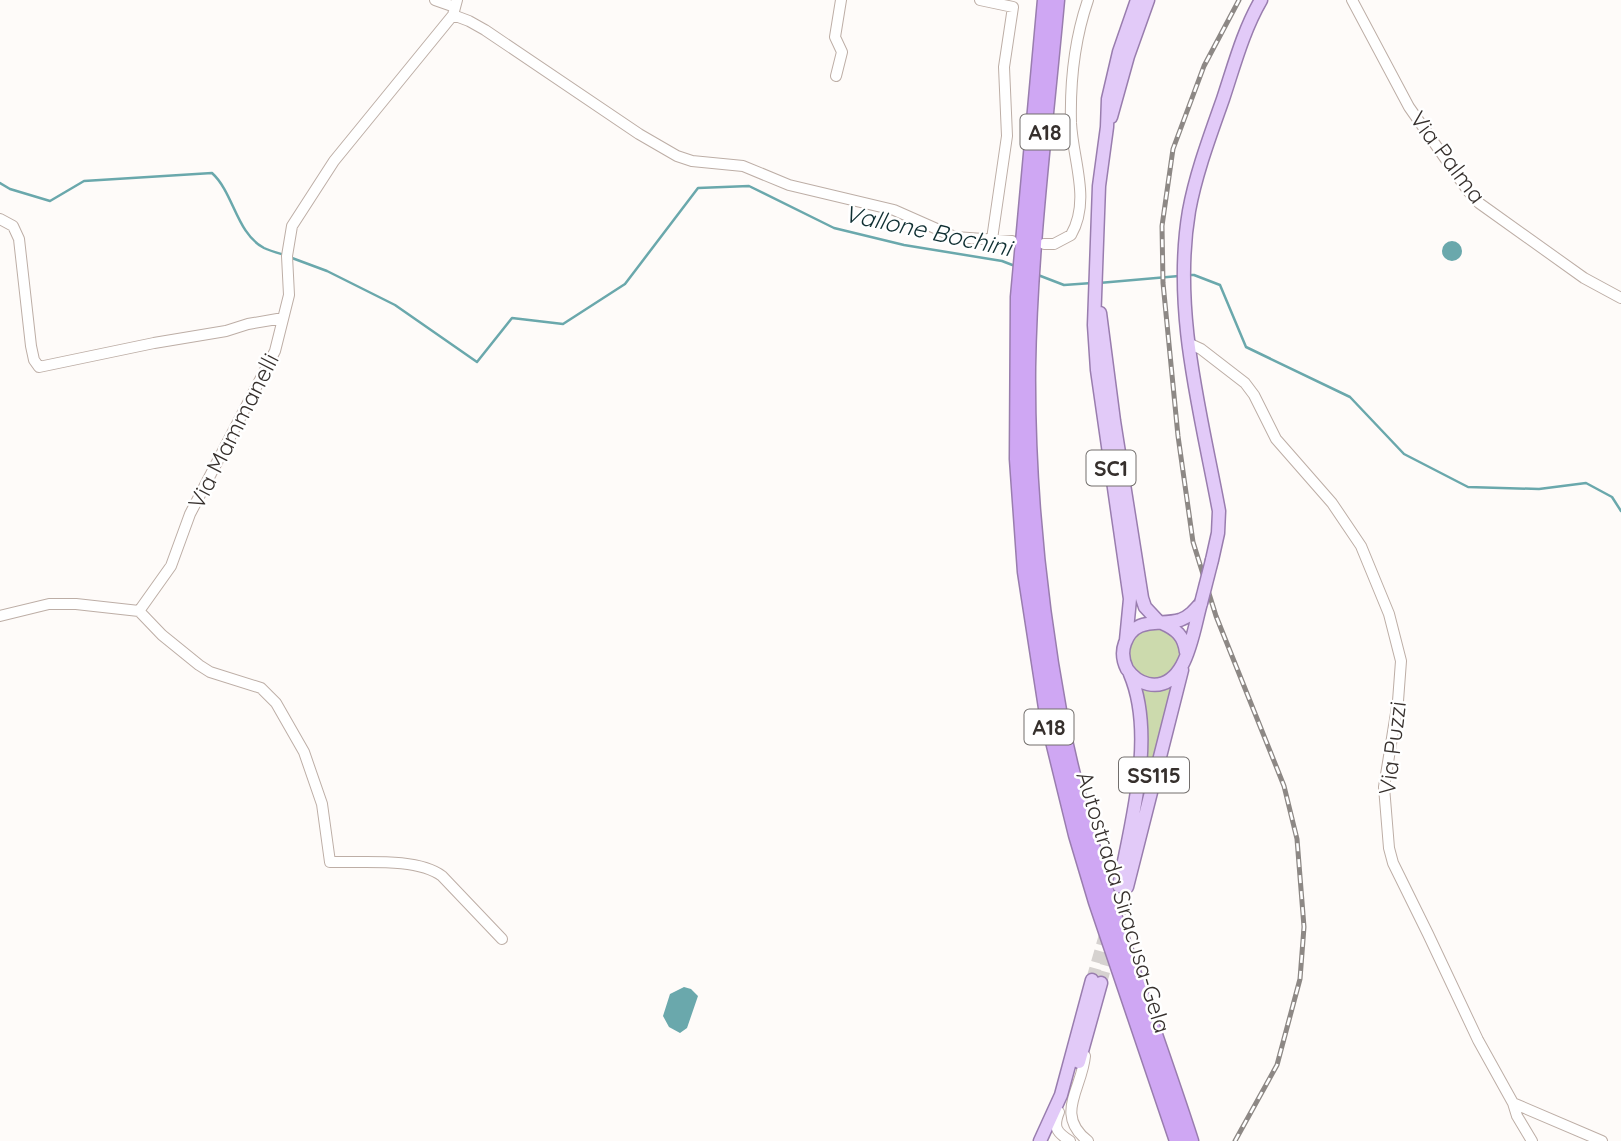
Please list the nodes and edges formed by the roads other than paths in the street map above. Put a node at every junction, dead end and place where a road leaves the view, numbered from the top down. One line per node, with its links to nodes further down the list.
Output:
1 (436, 0): 11 (street)
2 (841, 0): 12 (street)
3 (980, 0): 15 (street)
4 (1045, 0): 18 (highway, A18)
5 (1057, 0): 18 (highway, A18)
6 (1088, 0): 17 (street)
7 (1137, 0): 13 (main road)
8 (1148, 0): 13 (main road)
9 (1261, 0): 23 (main road)
10 (1352, 0): 21 (street, Via Palma)
11 (455, 7): 15 (street); 22 (street, Via Mammanelli)
12 (836, 76)
13 (1107, 127): 19 (main road)
14 (0, 219): 22 (street)
15 (992, 239): 16 (street)
16 (1012, 241)
17 (1044, 244)
18 (1027, 262): 20 (highway, A18)
19 (1096, 295): 27 (main road, SC1); 28 (main road, SC1)
20 (1025, 297): 39 (highway, Autostrada Siracusa-Gela / A18); 40 (highway, Autostrada Siracusa-Gela / A18)
21 (1621, 298)
22 (283, 318): 25 (street, Via Mammanelli)
23 (1188, 343): 24 (main road, bridge); 34 (street, Via Puzzi)
24 (1201, 603): 27 (main road); 29 (main road)
25 (139, 611): 26 (street); 31 (street)
26 (0, 616)
27 (1161, 622): 28 (main road); 29 (main road)
28 (1126, 640): 30 (main road)
29 (1185, 660): 30 (main road); 30 (main road, SS115)
30 (1128, 670)
31 (502, 939)
32 (1087, 1037): 33 (main road); 35 (main road); 36 (street)
33 (1073, 1054): 35 (street); 37 (main road)
34 (1513, 1103): 41 (street, Via Puzzi); 42 (street)
35 (1055, 1128): 36 (street); 37 (main road); 38 (street)
36 (1084, 1138)
37 (1044, 1141)
38 (1070, 1141)
39 (1177, 1141)
40 (1191, 1141)
41 (1532, 1141)
42 (1602, 1141)

